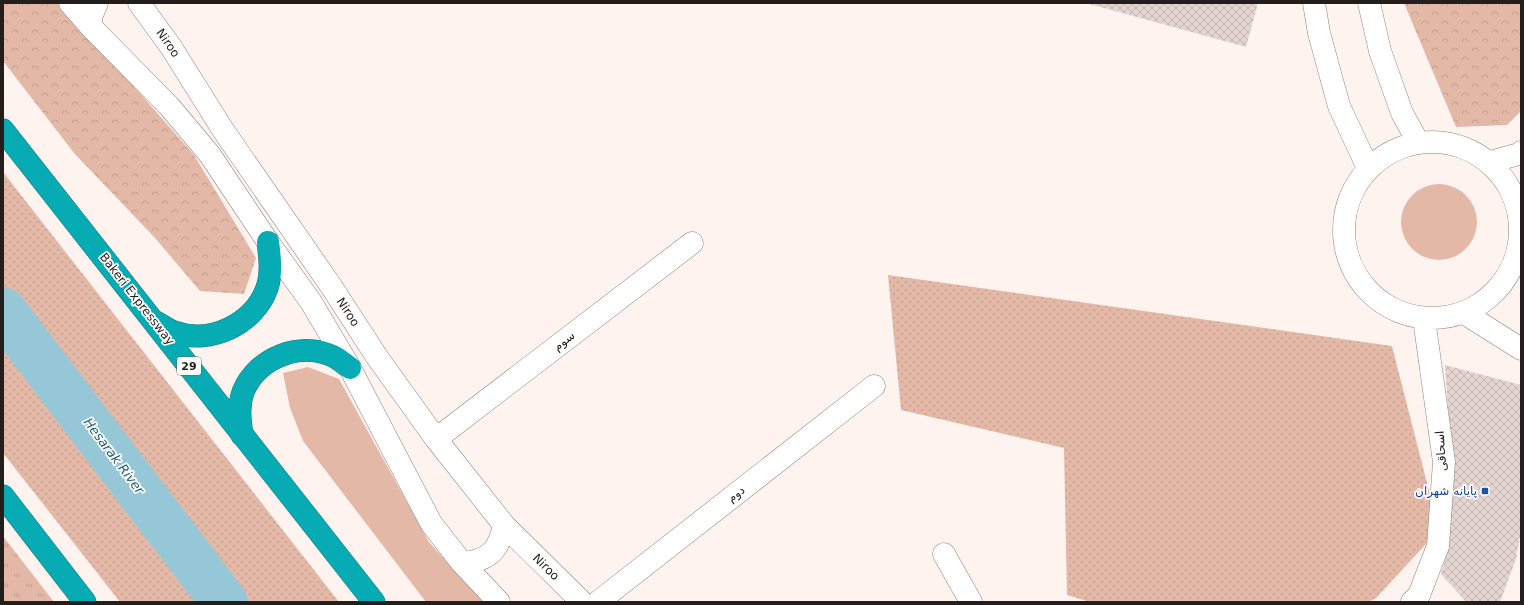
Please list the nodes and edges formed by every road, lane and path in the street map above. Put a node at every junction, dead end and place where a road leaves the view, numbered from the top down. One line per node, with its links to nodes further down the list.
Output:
1 (70, 3): 6 (street)
2 (97, 3): 6 (street)
3 (139, 3): 23 (street, Niroo)
4 (1314, 3): 11 (street)
5 (1369, 3): 8 (street)
6 (91, 27): 13 (street)
7 (3, 130): 18 (highway, Bakeri Expressway / 29)
8 (1418, 142): 10 (street); 11 (street)
9 (1521, 152): 10 (street)
10 (1490, 162): 12 (street)
11 (1368, 168): 17 (street)
12 (1517, 192): 15 (street)
13 (268, 242): 18 (highway); 20 (street)
14 (692, 243): 23 (street, سوم)
15 (1517, 270): 16 (street)
16 (1464, 313): 17 (street); 19 (street)
17 (1424, 319): 28 (street, اسحاقی)
18 (154, 321): 22 (highway, Bakeri Expressway / 29)
19 (1521, 349)
20 (350, 368): 22 (highway); 27 (street)
21 (874, 386): 33 (street, دوم)
22 (242, 435): 30 (highway, Bakeri Expressway / 29)
23 (436, 439): 25 (street, Niroo)
24 (3, 496): 29 (highway)
25 (504, 525): 27 (street); 32 (street, Niroo)
26 (944, 554): 34 (street)
27 (462, 563): 31 (street)
28 (1420, 600)
29 (85, 602)
30 (374, 602)
31 (499, 602)
32 (582, 602)
33 (598, 602)
34 (971, 602)

